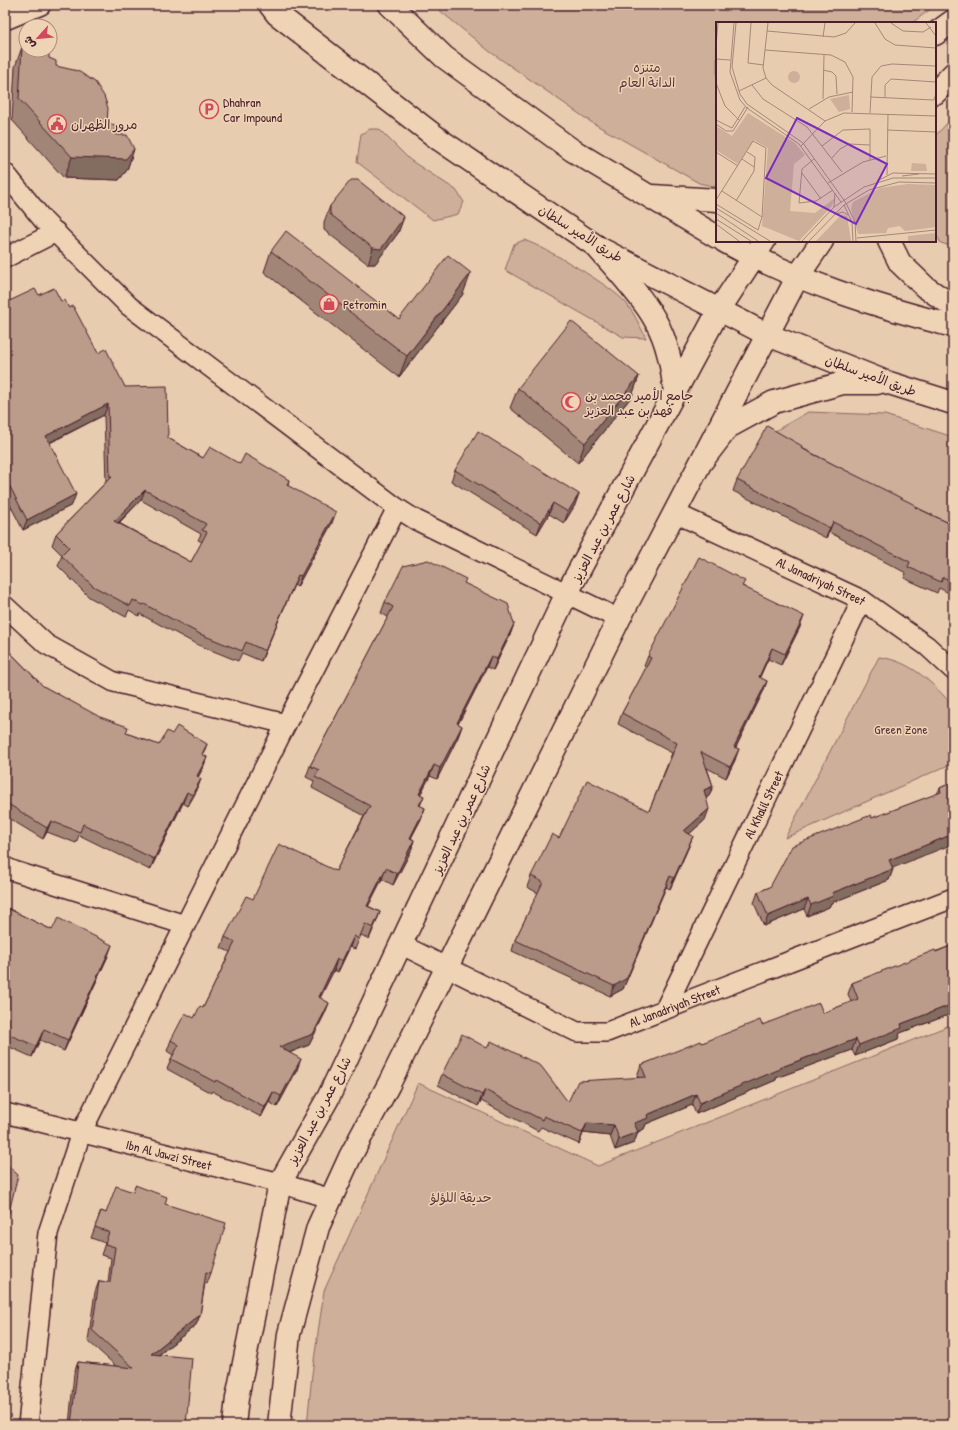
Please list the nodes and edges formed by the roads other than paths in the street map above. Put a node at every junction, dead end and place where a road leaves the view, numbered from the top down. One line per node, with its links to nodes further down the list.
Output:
1 (41, 5): 4 (street)
2 (390, 5): 10 (street)
3 (270, 8): 17 (street, طريق الأمير سلطان)
4 (5, 20)
5 (953, 21): 6 (street)
6 (936, 33)
7 (953, 74): 8 (street)
8 (936, 92)
9 (5, 173): 12 (street)
10 (648, 196): 11 (street); 13 (street)
11 (716, 200)
12 (56, 232): 19 (street); 29 (street)
13 (716, 236)
14 (728, 242): 18 (street)
15 (821, 242): 20 (street)
16 (890, 242): 21 (street)
17 (596, 246): 22 (street, طريق الأمير سلطان); 26 (street)
18 (758, 249): 20 (street); 22 (street, شارع عمر بن عبد العزيز)
19 (5, 258)
20 (798, 276): 23 (street); 24 (street)
21 (953, 306)
22 (719, 310): 24 (street, طريق الأمير سلطان); 26 (street, شارع عمر بن عبد العزيز)
23 (953, 326)
24 (768, 335): 25 (street, طريق الأمير سلطان); 28 (street)
25 (886, 382): 27 (street, طريق الأمير سلطان); 28 (street)
26 (675, 393): 31 (street, شارع عمر بن عبد العزيز)
27 (953, 403)
28 (702, 461): 30 (street)
29 (397, 508): 31 (street); 36 (street)
30 (675, 513): 32 (street, Al Janadriyah Street); 34 (street)
31 (567, 593): 34 (street); 40 (street, شارع عمر بن عبد العزيز)
32 (862, 600): 35 (street, Al Janadriyah Street); 42 (street, Al Khalil Street)
33 (5, 606): 36 (street)
34 (619, 619): 41 (street)
35 (953, 670)
36 (286, 724): 39 (street)
37 (5, 867): 39 (street)
38 (953, 898): 42 (street, Al Janadriyah Street)
39 (185, 925): 44 (street)
40 (402, 945): 41 (street, Al Janadriyah Street); 45 (street, شارع عمر بن عبد العزيز)
41 (447, 967): 42 (street, Al Janadriyah Street); 46 (street)
42 (665, 1009)
43 (5, 1113): 44 (street, Ibn Al Jawzi Street)
44 (82, 1133): 45 (street, Ibn Al Jawzi Street); 47 (street)
45 (280, 1183): 46 (street, Ibn Al Jawzi Street); 48 (street, شارع عمر بن عبد العزيز)
46 (331, 1199): 49 (street)
47 (28, 1425)
48 (234, 1425)
49 (278, 1425)

